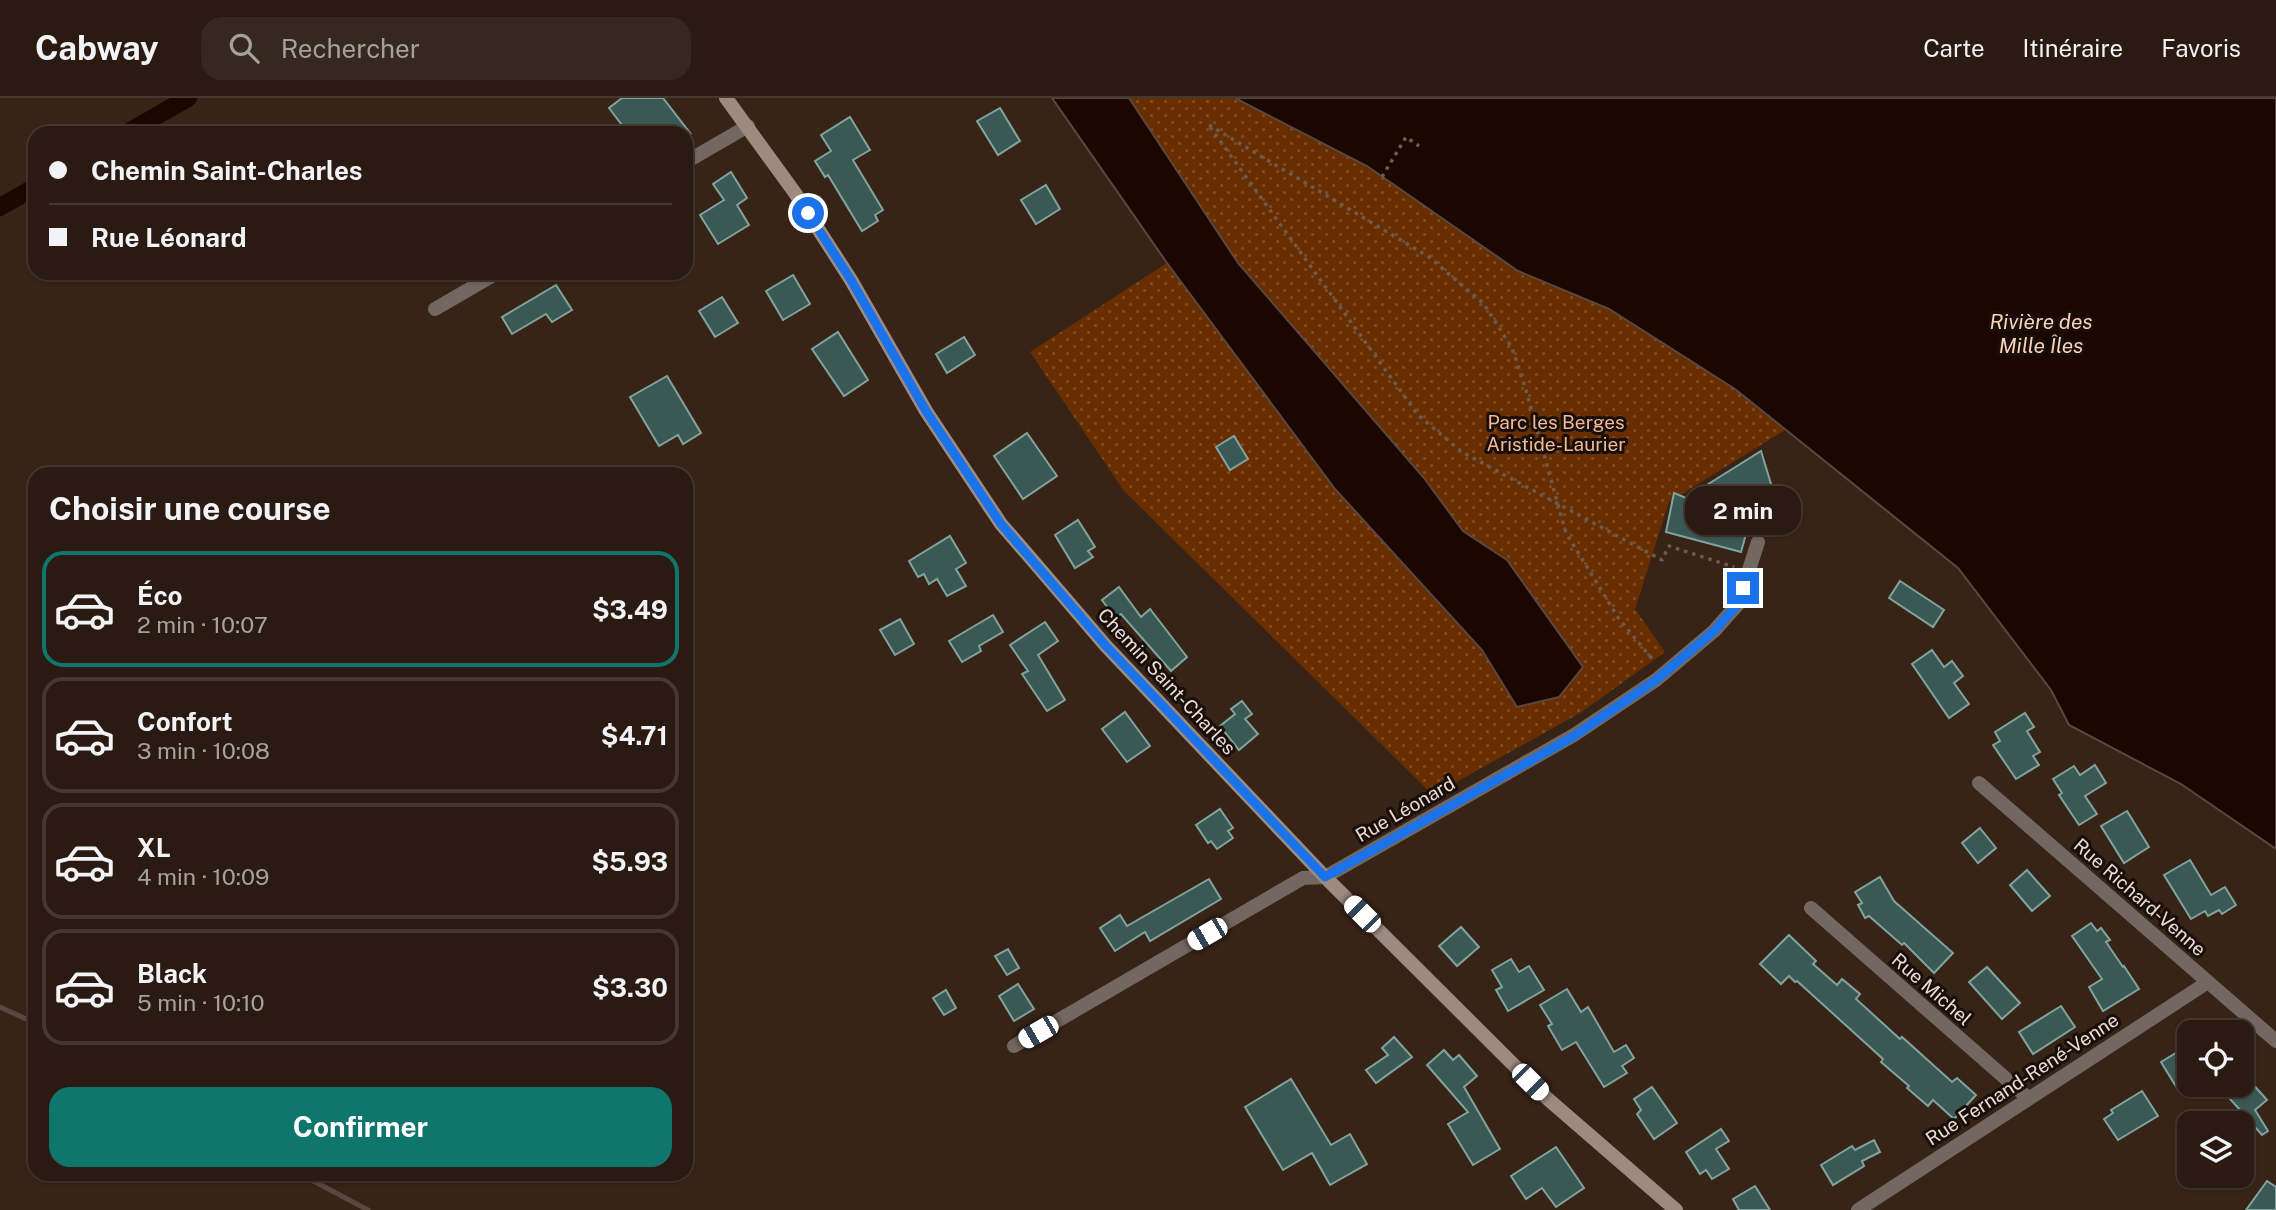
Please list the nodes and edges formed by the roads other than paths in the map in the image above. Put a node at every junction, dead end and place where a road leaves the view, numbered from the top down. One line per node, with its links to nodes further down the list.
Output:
1 (726, 98): 2 (main road, Chemin Saint-Charles)
2 (748, 126): 3 (street); 8 (main road, Chemin Saint-Charles)
3 (693, 158)
4 (485, 280): 5 (street)
5 (435, 309)
6 (1758, 542): 8 (street, Rue Léonard)
7 (1979, 783): 10 (street, Rue Richard-Venne)
8 (1325, 877): 12 (street, Rue Léonard); 14 (main road, Chemin Saint-Charles)
9 (1811, 908): 13 (street, Rue Michel)
10 (2208, 982): 11 (street, Rue Richard-Venne); 13 (street, Rue Fernand-René-Venne)
11 (2276, 1041)
12 (1014, 1046)
13 (2028, 1098): 15 (street, Rue Fernand-René-Venne)
14 (1676, 1210)
15 (1858, 1210)

